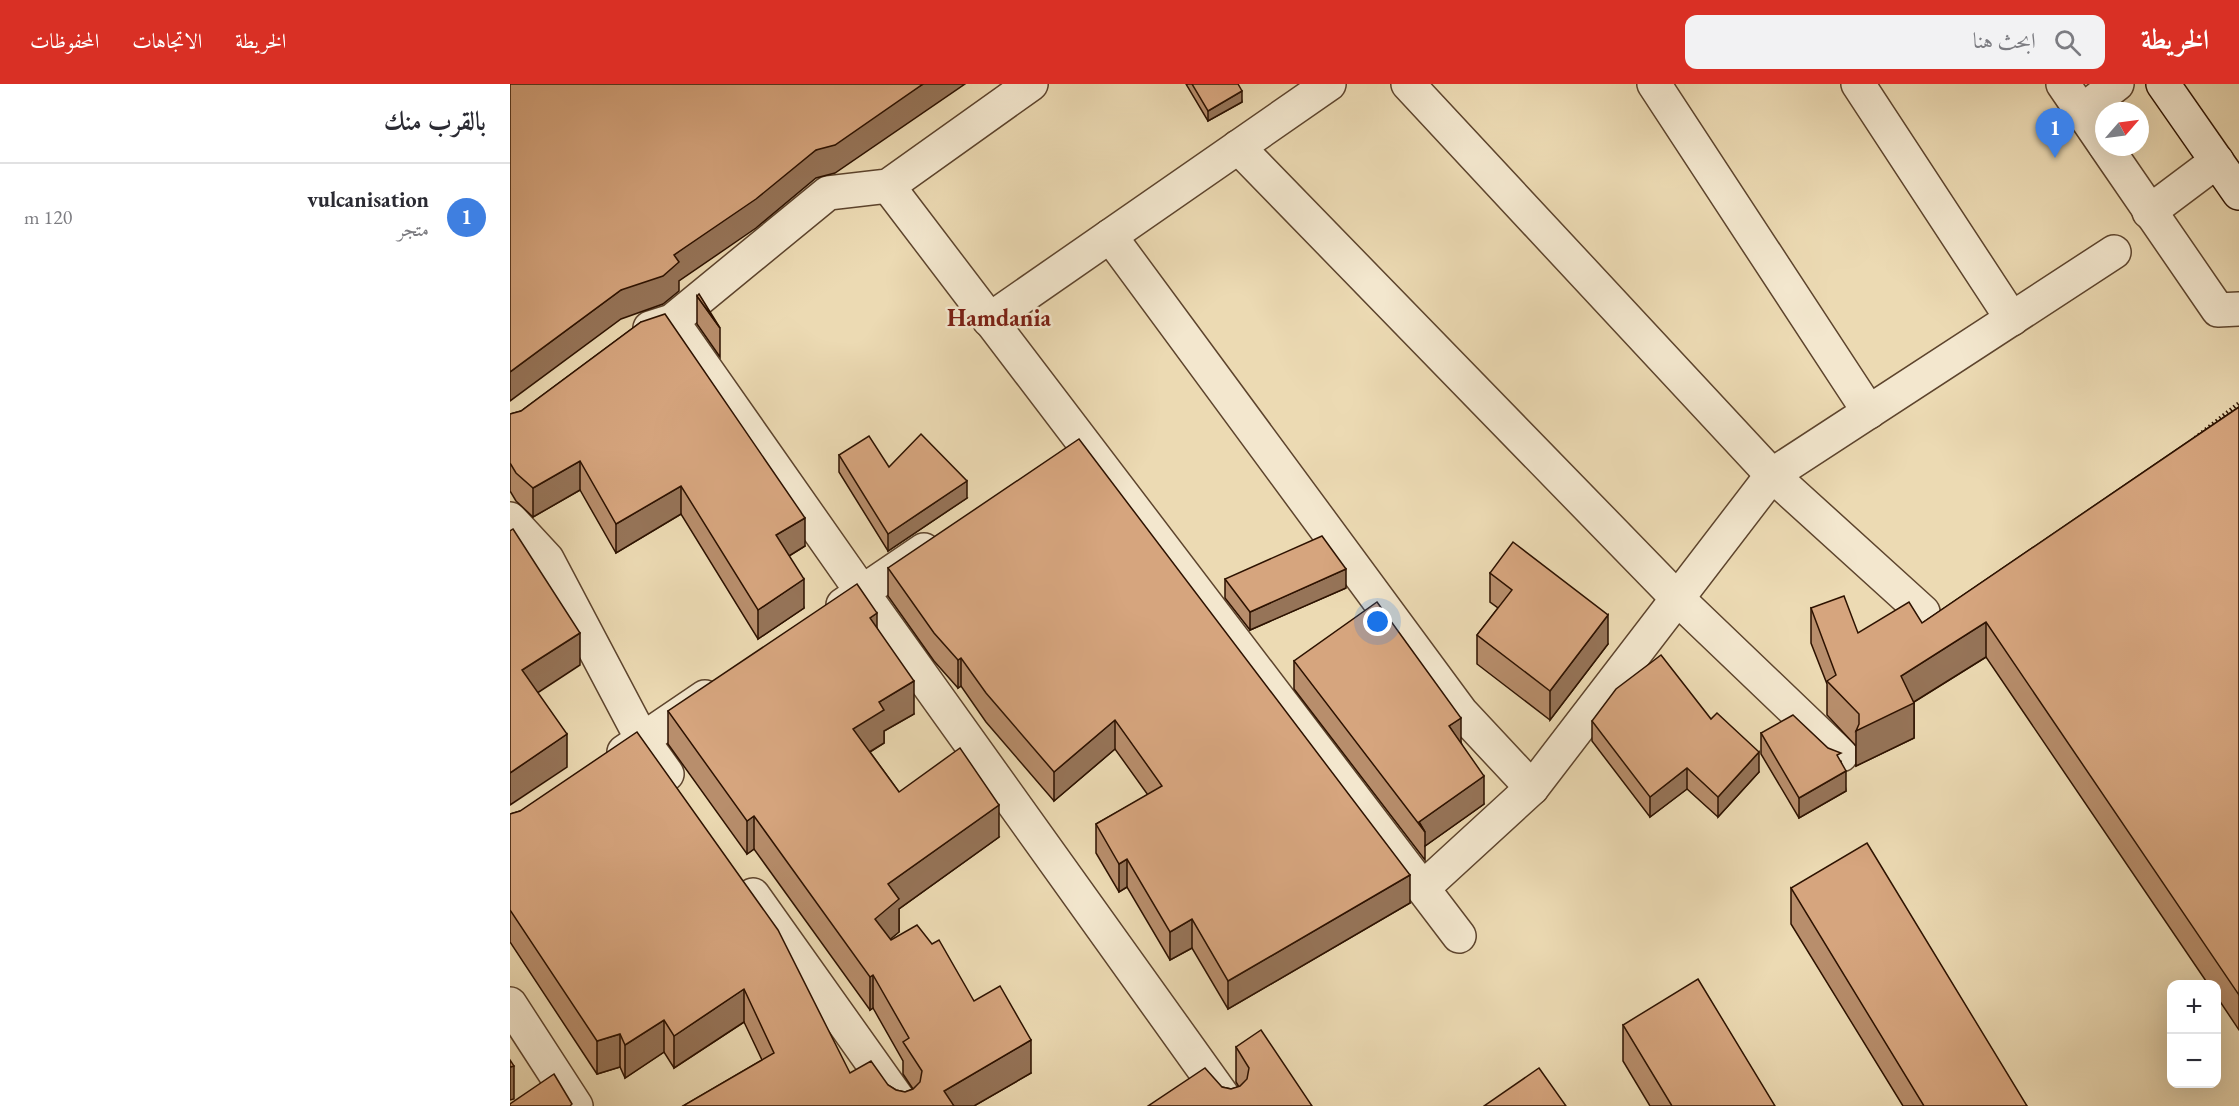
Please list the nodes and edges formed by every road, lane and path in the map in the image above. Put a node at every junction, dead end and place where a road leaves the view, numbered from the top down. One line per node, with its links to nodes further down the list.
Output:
1 (1030, 84): 14 (street)
2 (1329, 84): 11 (street)
3 (1408, 84): 29 (street)
4 (1654, 84): 25 (street)
5 (1858, 84): 20 (street)
6 (2063, 84): 9 (street)
7 (2117, 84): 9 (street)
8 (2163, 84): 13 (street)
9 (2082, 111): 10 (street)
10 (2095, 131)
11 (1238, 147): 17 (street); 33 (street)
12 (2112, 156): 16 (street)
13 (2217, 161): 15 (street); 16 (street)
14 (888, 186): 21 (street); 22 (street)
15 (2239, 193)
16 (2150, 212): 19 (street)
17 (1110, 236): 21 (street); 40 (street)
18 (2114, 252): 20 (street)
19 (2239, 309)
20 (2012, 319): 25 (street)
21 (989, 320): 27 (street)
22 (672, 321): 23 (street); 32 (street)
23 (623, 340)
24 (2239, 403): 26 (path)
25 (1869, 412): 29 (street)
26 (2193, 439)
27 (1083, 442): 28 (street); 43 (street)
28 (1054, 461)
29 (1772, 475): 33 (street); 34 (street)
30 (510, 519): 37 (street)
31 (948, 533): 32 (street)
32 (862, 592): 35 (street); 48 (street)
33 (1678, 599): 38 (street); 40 (street)
34 (1923, 612)
35 (814, 624)
36 (728, 682): 37 (street)
37 (642, 739): 39 (street); 41 (street)
38 (1841, 755)
39 (595, 771)
40 (1532, 788): 43 (street)
41 (683, 797)
42 (738, 874): 47 (street)
43 (1423, 888): 44 (street)
44 (1459, 936)
45 (510, 1004): 46 (street)
46 (576, 1106)
47 (903, 1106)
48 (1230, 1106)

